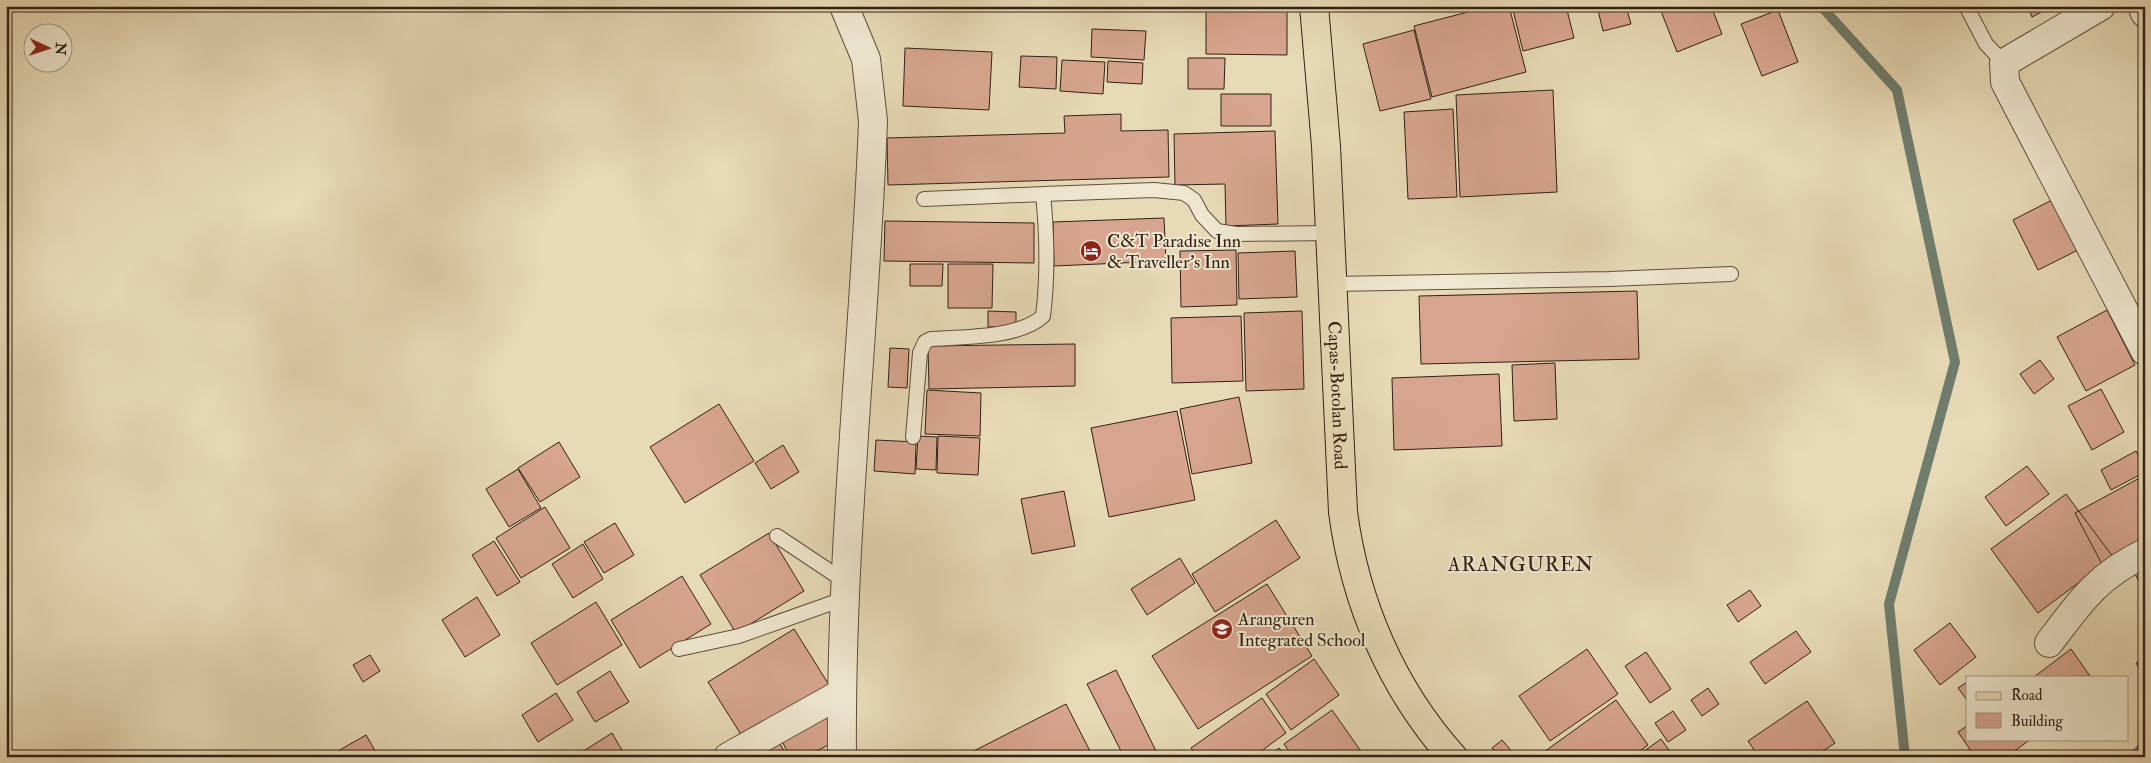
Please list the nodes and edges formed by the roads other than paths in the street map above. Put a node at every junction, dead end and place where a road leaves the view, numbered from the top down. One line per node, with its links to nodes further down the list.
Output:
1 (844, 6): 17 (street)
2 (1314, 6): 10 (main road, Capas-Botolan Road)
3 (1966, 6): 7 (lane)
4 (2102, 6): 7 (street)
5 (2142, 6): 6 (street)
6 (2145, 13)
7 (2004, 63): 13 (street)
8 (1043, 194): 9 (lane); 10 (lane); 14 (lane)
9 (924, 199)
10 (1330, 233): 12 (main road, Capas-Botolan Road)
11 (1731, 274): 12 (lane)
12 (1332, 284): 23 (main road, Capas-Botolan Road)
13 (2145, 351)
14 (913, 437)
15 (777, 536): 17 (lane)
16 (2145, 554): 18 (street)
17 (846, 590): 19 (lane); 20 (street)
18 (2049, 643)
19 (679, 649)
20 (842, 693): 21 (street); 22 (street)
21 (728, 757)
22 (842, 757)
23 (1453, 757)

